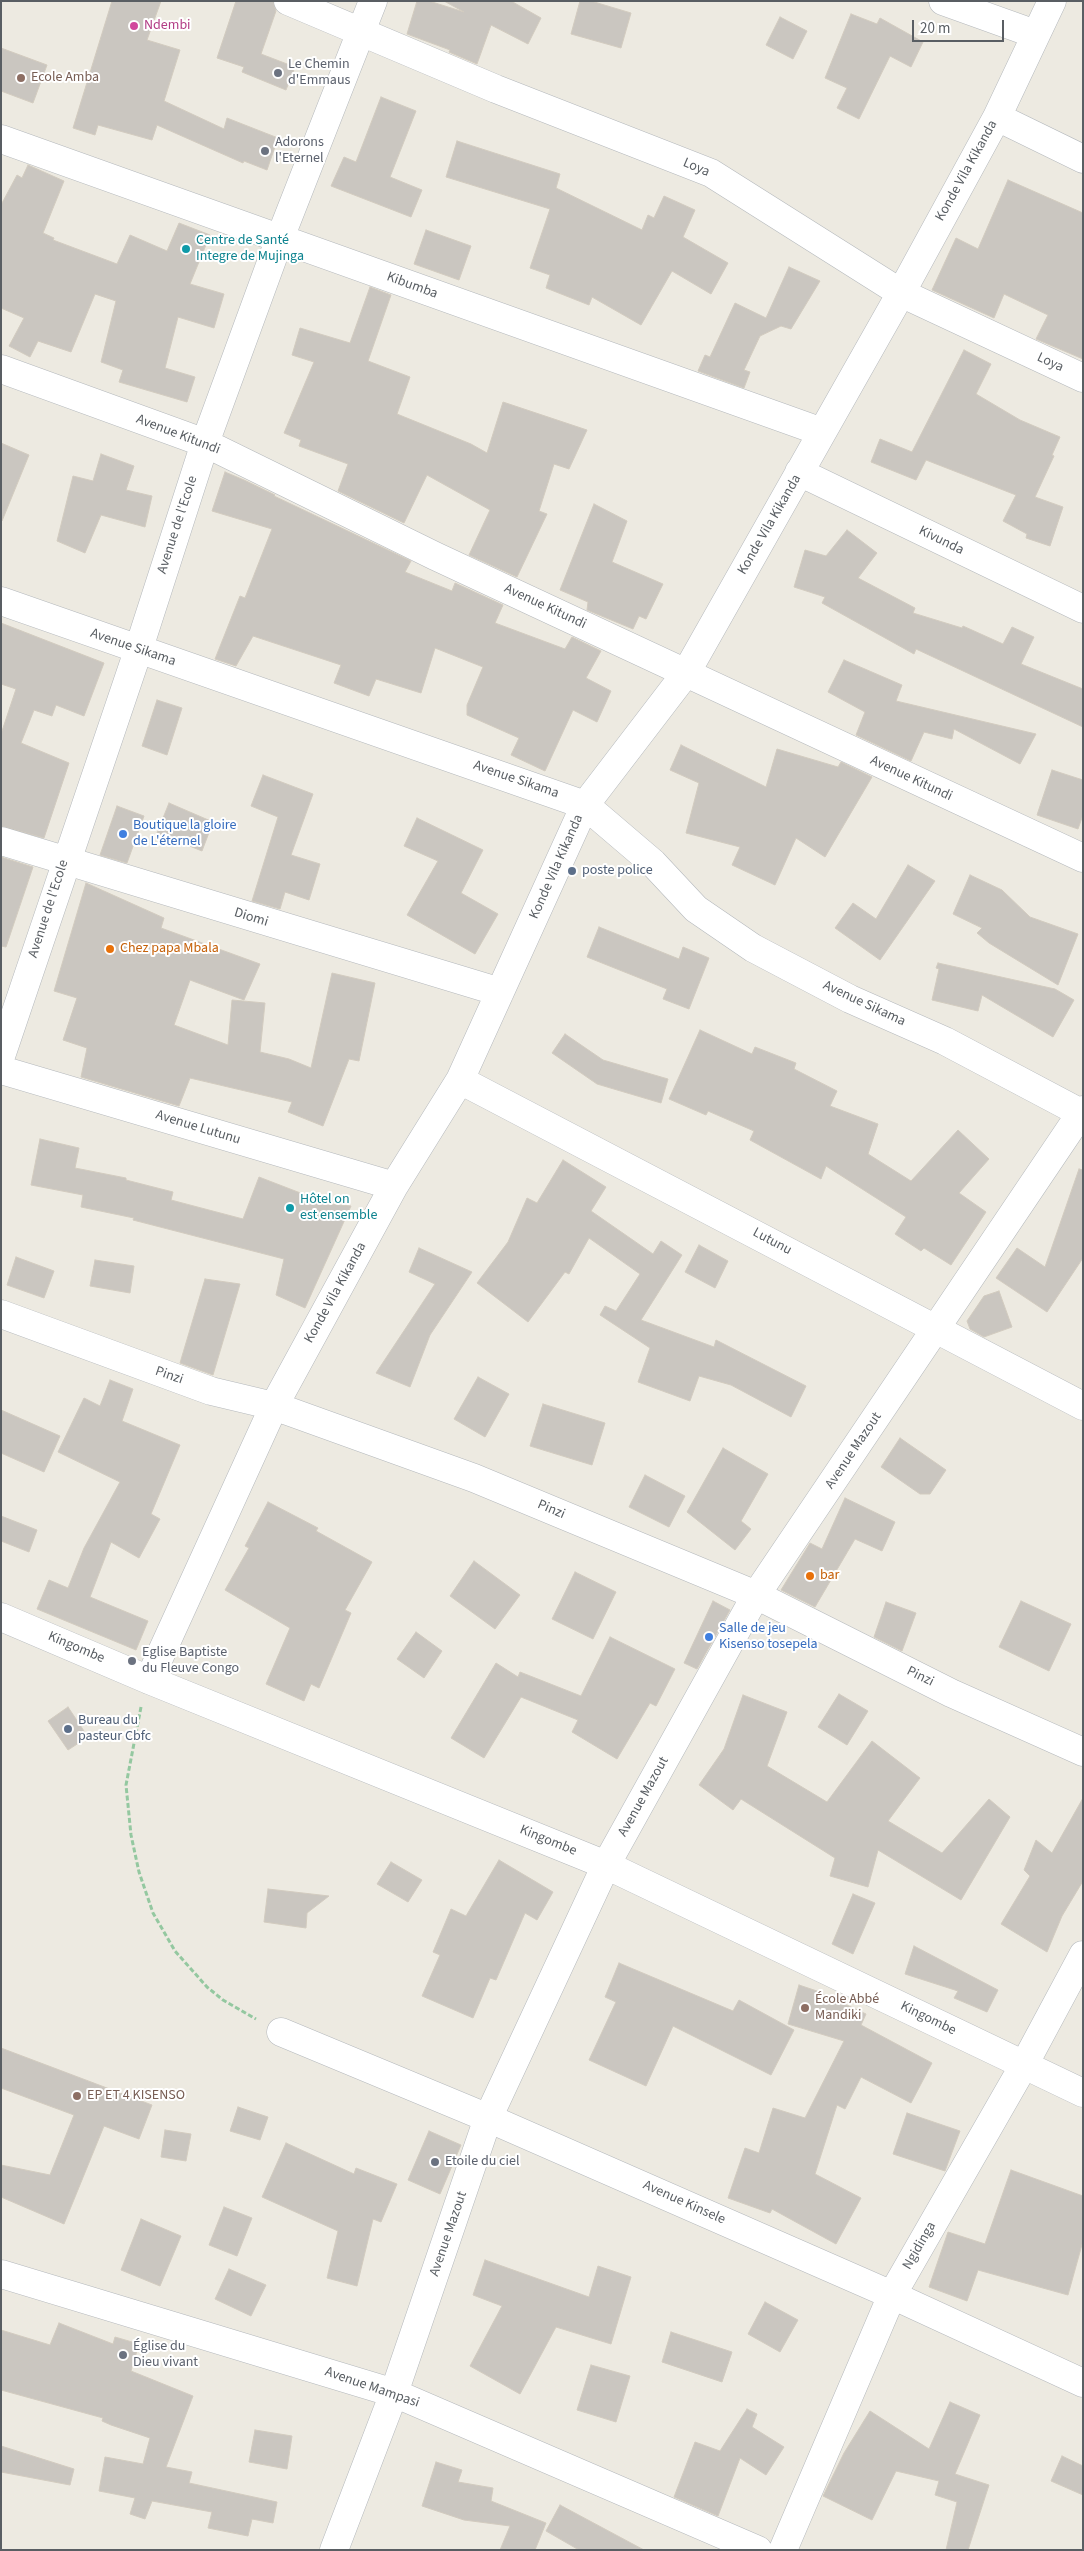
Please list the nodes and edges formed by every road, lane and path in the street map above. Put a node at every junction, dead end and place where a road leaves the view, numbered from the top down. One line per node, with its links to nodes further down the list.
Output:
1 (288, 1): 5 (street, Loya)
2 (373, 1): 5 (street, Avenue de l'Ecole)
3 (943, 1): 6 (street)
4 (1052, 1): 6 (street, Konde Vila Kikanda)
5 (362, 32): 10 (street, Avenue de l'Ecole); 11 (street, Loya)
6 (1035, 34): 7 (street, Konde Vila Kikanda)
7 (997, 117): 9 (street); 11 (street, Konde Vila Kikanda)
8 (1, 139): 10 (street, Kibumba)
9 (1083, 158)
10 (280, 238): 14 (street, Kibumba); 15 (street, Avenue de l'Ecole)
11 (901, 293): 13 (street, Loya); 14 (street, Konde Vila Kikanda)
12 (1, 369): 15 (street, Avenue Kitundi)
13 (1083, 378)
14 (822, 432): 16 (street, Konde Vila Kikanda)
15 (205, 443): 19 (street, Avenue de l'Ecole); 20 (street, Avenue Kitundi)
16 (799, 472): 18 (street, Kivunda); 20 (street, Konde Vila Kikanda)
17 (1, 601): 19 (street, Avenue Sikama)
18 (1083, 610)
19 (138, 651): 21 (street, Avenue Sikama); 24 (street, Avenue de l'Ecole)
20 (686, 673): 21 (street, Konde Vila Kikanda); 23 (street, Avenue Kitundi)
21 (585, 805): 25 (street, Konde Vila Kikanda); 29 (street, Avenue Sikama)
22 (1, 841): 24 (street, Diomi)
23 (1083, 858)
24 (65, 862): 25 (street, Diomi); 26 (street, Avenue de l'Ecole)
25 (500, 992): 28 (street, Konde Vila Kikanda)
26 (1, 1056)
27 (1, 1070): 30 (street, Avenue Lutunu)
28 (460, 1080): 30 (street, Konde Vila Kikanda); 32 (street, Lutunu)
29 (1082, 1112): 32 (street, Avenue Mazout)
30 (394, 1186): 33 (street, Konde Vila Kikanda)
31 (1, 1314): 33 (street, Pinzi)
32 (937, 1328): 34 (street, Lutunu); 35 (street, Avenue Mazout)
33 (274, 1406): 35 (street, Pinzi); 37 (street, Konde Vila Kikanda)
34 (1083, 1406)
35 (756, 1595): 38 (street, Pinzi); 39 (street, Avenue Mazout)
36 (1, 1617): 37 (street, Kingombe)
37 (149, 1680): 39 (street, Kingombe); 41 (path)
38 (1083, 1752)
39 (606, 1865): 42 (street, Kingombe); 44 (street, Avenue Mazout)
40 (1083, 1955): 42 (street, Ngidinga)
41 (280, 2032): 44 (street, Avenue Kinsele)
42 (1024, 2065): 43 (street, Kingombe); 46 (street, Ngidinga)
43 (1083, 2093)
44 (488, 2118): 46 (street, Avenue Kinsele); 48 (street, Avenue Mazout)
45 (1, 2274): 48 (street, Avenue Mampasi)
46 (892, 2294): 47 (street, Avenue Kinsele); 51 (street, Ngidinga)
47 (1083, 2383)
48 (394, 2393): 49 (street, Avenue Mazout); 50 (street, Avenue Mampasi)
49 (334, 2550)
50 (758, 2550)
51 (783, 2550)

